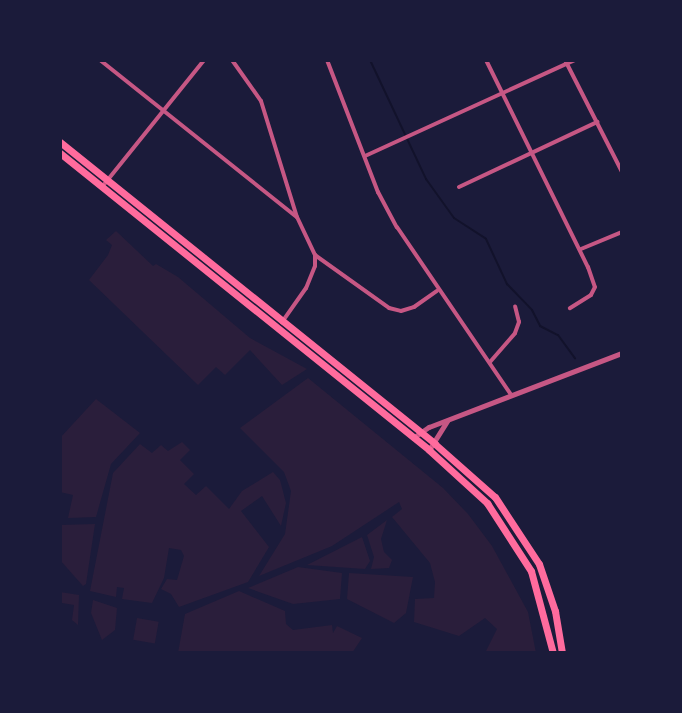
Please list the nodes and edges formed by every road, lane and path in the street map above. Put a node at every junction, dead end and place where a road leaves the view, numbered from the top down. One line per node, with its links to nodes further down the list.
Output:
1 (100, 60): 9 (street)
2 (204, 60): 9 (street)
3 (232, 60): 18 (street)
4 (327, 60): 14 (street)
5 (486, 60): 8 (street)
6 (575, 60): 7 (street)
7 (566, 62): 8 (street); 10 (street)
8 (503, 94): 12 (street); 14 (street)
9 (165, 110): 16 (street); 18 (street)
10 (597, 122): 12 (street); 15 (street)
11 (60, 142): 16 (highway)
12 (532, 152): 17 (street); 20 (street)
13 (60, 153): 16 (highway)
14 (365, 156): 22 (street)
15 (622, 172)
16 (104, 184): 25 (highway)
17 (459, 187)
18 (297, 217): 21 (street)
19 (622, 232): 20 (street)
20 (580, 249): 24 (street)
21 (315, 255): 22 (street); 25 (street)
22 (437, 291): 27 (street)
23 (515, 306): 27 (street)
24 (570, 308)
25 (279, 326): 30 (highway)
26 (622, 353): 28 (street)
27 (490, 362): 28 (street)
28 (512, 397): 29 (street)
29 (447, 421): 30 (street); 31 (street)
30 (416, 435): 31 (highway); 32 (highway)
31 (435, 444): 32 (street); 34 (highway)
32 (429, 450): 33 (highway)
33 (553, 653)
34 (562, 653)

